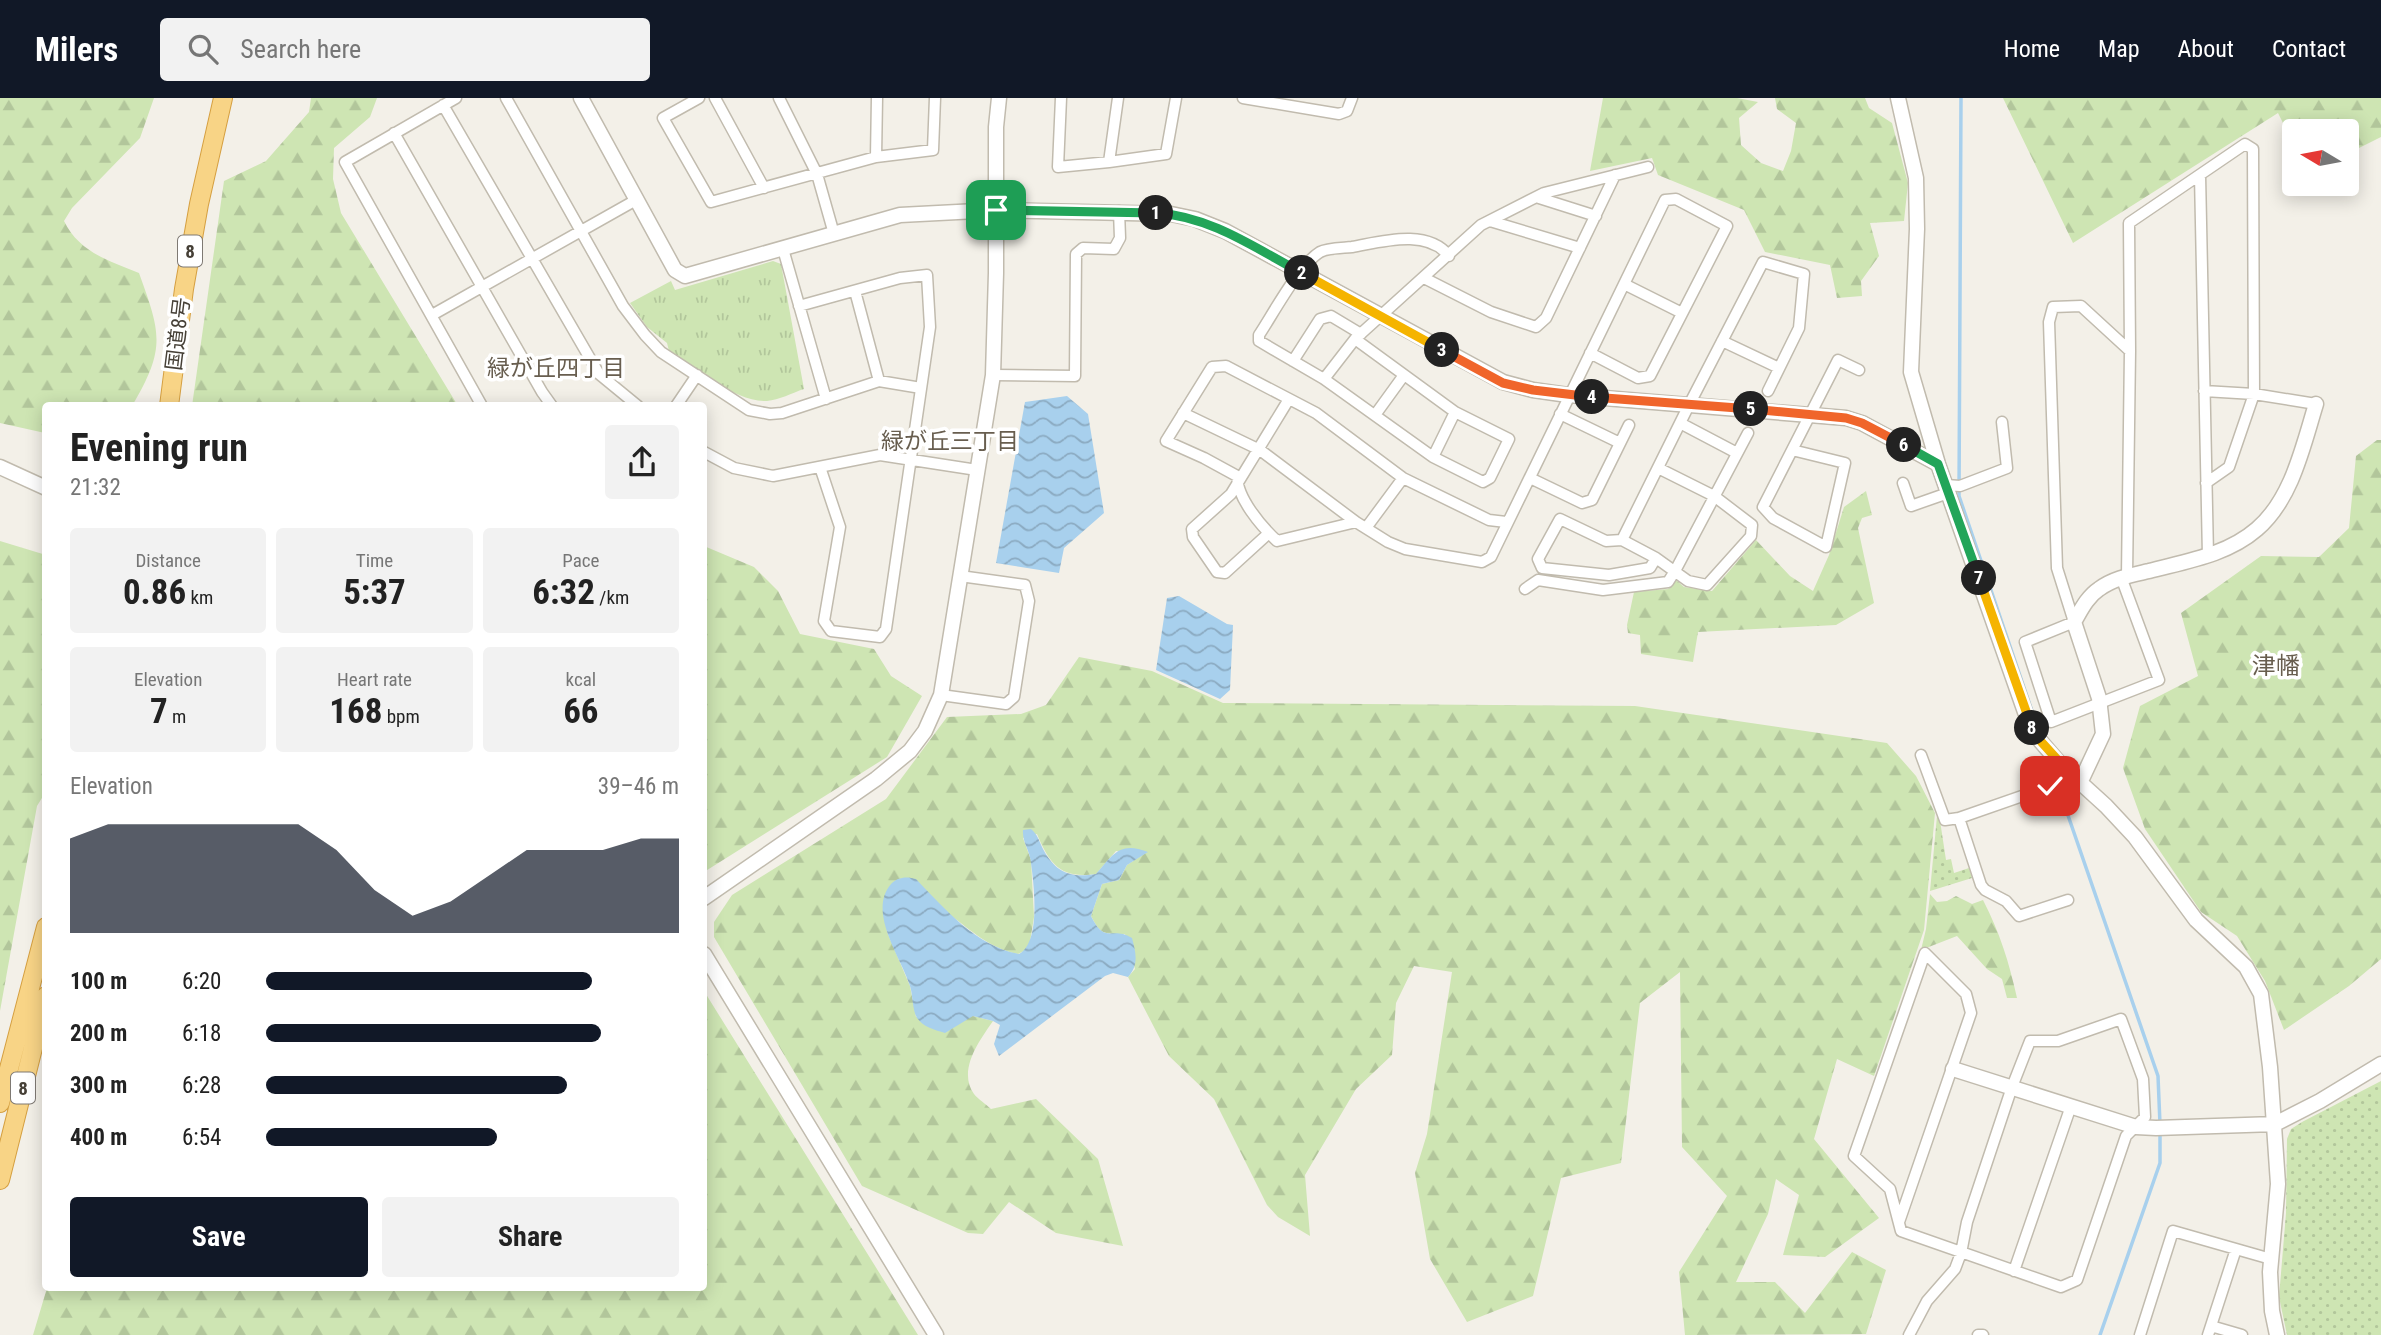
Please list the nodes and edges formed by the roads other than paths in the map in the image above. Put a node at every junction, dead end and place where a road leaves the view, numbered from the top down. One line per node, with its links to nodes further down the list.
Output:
1 (223, 98): 67 (highway, 国道8号 / 8)
2 (456, 98): 18 (street)
3 (506, 98): 33 (street)
4 (581, 98): 28 (street)
5 (699, 98): 26 (street)
6 (715, 98): 26 (street)
7 (779, 98): 23 (street)
8 (877, 98): 20 (street)
9 (935, 98): 20 (street)
10 (999, 98): 29 (street)
11 (1060, 98): 21 (street)
12 (1118, 98): 21 (street)
13 (1176, 98): 21 (street)
14 (1243, 98): 17 (street)
15 (1352, 98): 17 (street)
16 (1898, 98): 90 (street)
17 (1291, 102)
18 (443, 105): 19 (street); 38 (street)
19 (394, 133): 42 (street); 46 (street)
20 (876, 157): 23 (street)
21 (1109, 162)
22 (1648, 167): 24 (street)
23 (817, 174): 26 (street); 34 (street)
24 (1615, 175): 27 (street); 31 (street)
25 (2200, 175): 50 (street); 62 (street); 63 (street)
26 (764, 188)
27 (1536, 197): 31 (street); 32 (street)
28 (636, 200): 33 (street); 36 (street)
29 (996, 210): 30 (street); 34 (street); 56 (street)
30 (1119, 211): 39 (street); 56 (street)
31 (1596, 216): 35 (street)
32 (1490, 221): 35 (street); 37 (street)
33 (581, 232): 38 (street); 55 (street)
34 (834, 234): 36 (street)
35 (1580, 248): 40 (street)
36 (783, 249): 44 (street)
37 (1449, 256): 39 (street); 40 (street)
38 (532, 260): 42 (street); 70 (street)
39 (1300, 272): 47 (street); 52 (street)
40 (1424, 278): 47 (street)
41 (1624, 284): 45 (street); 45 (street); 51 (street)
42 (482, 288): 46 (street); 69 (street)
43 (855, 291): 44 (street); 59 (street); 60 (street)
44 (799, 306): 65 (street)
45 (1682, 313): 51 (street)
46 (432, 315): 68 (street)
47 (1380, 316): 48 (street); 64 (street)
48 (1358, 337): 52 (street); 57 (street); 58 (street)
49 (1722, 341): 53 (street); 53 (street); 72 (street)
50 (2130, 351): 111 (street); 113 (street)
51 (1590, 353): 64 (street)
52 (1293, 361): 58 (street)
53 (1779, 368): 61 (street)
54 (1859, 370): 77 (street)
55 (697, 375): 65 (street); 71 (street)
56 (993, 375): 94 (street)
57 (1405, 375): 74 (street); 78 (street)
58 (1324, 379): 78 (street)
59 (879, 381): 60 (street); 65 (street)
60 (921, 388): 89 (street)
61 (1768, 391)
62 (2204, 391): 63 (street); 97 (street)
63 (2254, 394): 73 (street); 97 (street)
64 (1568, 395): 72 (street); 76 (street)
65 (826, 399)
66 (1289, 399): 75 (street); 84 (street); 95 (street)
67 (170, 402)
68 (480, 402)
69 (549, 402)
70 (633, 402)
71 (679, 402)
72 (1689, 404): 77 (street); 80 (street)
73 (2316, 404): 107 (street)
74 (1455, 412): 88 (street); 88 (street)
75 (1183, 413): 84 (street); 98 (street)
76 (1560, 414): 83 (street); 96 (street)
77 (1811, 414): 85 (street); 90 (street)
78 (1375, 415): 88 (street)
79 (2002, 422): 101 (street)
80 (1680, 423): 86 (street); 93 (street)
81 (1629, 425): 83 (street)
82 (1748, 433): 86 (street)
83 (1620, 443): 96 (street)
84 (1259, 450): 98 (street); 104 (street)
85 (1793, 450): 85 (street)
86 (1737, 453): 102 (street)
87 (707, 454): 92 (street)
88 (1433, 457)
89 (912, 460): 92 (street); 92 (street); 94 (street)
90 (1938, 464): 101 (street)
91 (0, 467): 100 (street)
92 (820, 467)
93 (1658, 468): 102 (street); 106 (street)
94 (977, 470): 110 (street)
95 (1403, 478): 103 (street); 104 (street)
96 (1530, 478): 103 (street)
97 (2206, 482): 107 (street)
98 (1237, 483): 105 (street); 105 (street)
99 (1903, 483): 101 (street)
100 (42, 486)
101 (1953, 487): 117 (street)
102 (1714, 496): 109 (street); 109 (street)
103 (1506, 522): 104 (street)
104 (1361, 525): 105 (street)
105 (1269, 533)
106 (1622, 540): 108 (street); 108 (street)
107 (2208, 556): 111 (street)
108 (1656, 558): 109 (street)
109 (1675, 572): 112 (street)
110 (960, 576): 114 (street); 114 (street)
111 (2124, 577): 113 (street); 115 (street)
112 (1525, 589)
113 (2074, 622): 115 (street); 115 (street)
114 (941, 695): 119 (street)
115 (2100, 702): 117 (street)
116 (1922, 755): 118 (street)
117 (2067, 782): 118 (street); 129 (street)
118 (1959, 818): 120 (street)
119 (707, 896)
120 (2068, 900)
121 (42, 942): 127 (highway, 8)
122 (707, 959): 138 (street)
123 (42, 1012): 131 (highway, 8)
124 (2381, 1064): 129 (street)
125 (1953, 1069): 126 (street); 132 (street); 132 (street)
126 (2012, 1087): 128 (street); 130 (street); 134 (street)
127 (0, 1103)
128 (2071, 1106): 130 (street); 136 (street)
129 (2275, 1124): 130 (street); 135 (street)
130 (2136, 1127): 136 (street)
131 (0, 1180)
132 (1899, 1222): 134 (street)
133 (2236, 1249): 135 (street); 137 (street); 140 (street)
134 (1961, 1253): 136 (street); 139 (street)
135 (2271, 1259): 142 (street)
136 (2014, 1271)
137 (2209, 1330): 141 (street)
138 (936, 1335)
139 (1909, 1335)
140 (2140, 1335)
141 (2242, 1335)
142 (2277, 1335)

